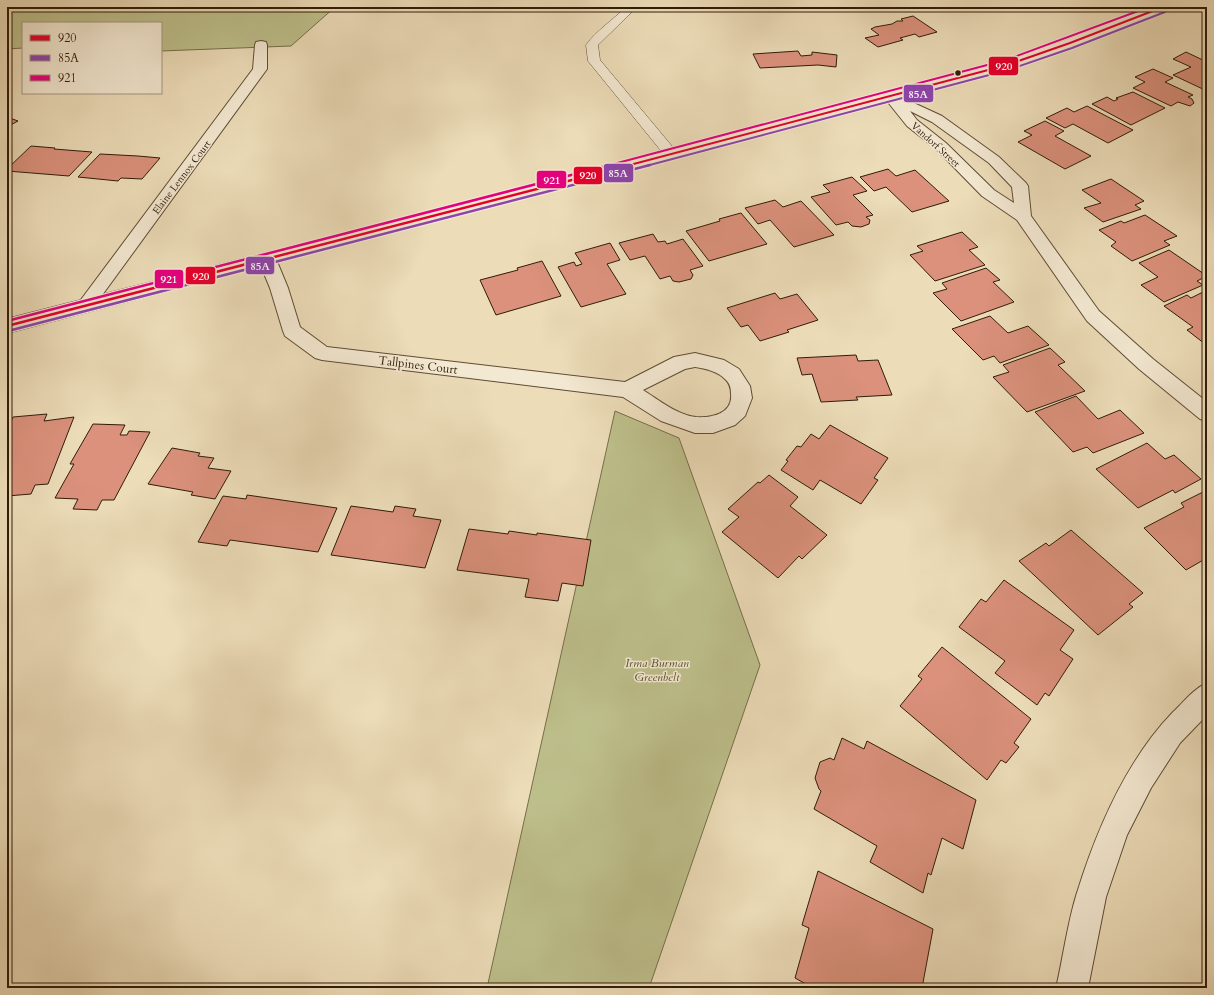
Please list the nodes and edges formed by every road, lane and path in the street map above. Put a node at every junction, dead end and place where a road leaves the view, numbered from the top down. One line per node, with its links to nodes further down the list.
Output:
1 (632, 7): 5 (lane)
2 (1162, 7): 4 (street)
3 (261, 45): 8 (street, Elaine Lennox Court)
4 (890, 96): 5 (street); 6 (street, Vandorf Street); 6 (street, Vandorf Street)
5 (671, 154): 7 (street)
6 (1023, 216): 11 (street, Vandorf Street)
7 (267, 259): 8 (street); 10 (street, Tallpines Court)
8 (86, 305): 9 (street)
9 (7, 326)
10 (627, 390): 10 (street, Tallpines Court)
11 (1207, 413)
12 (1207, 696): 13 (street)
13 (1072, 988)

